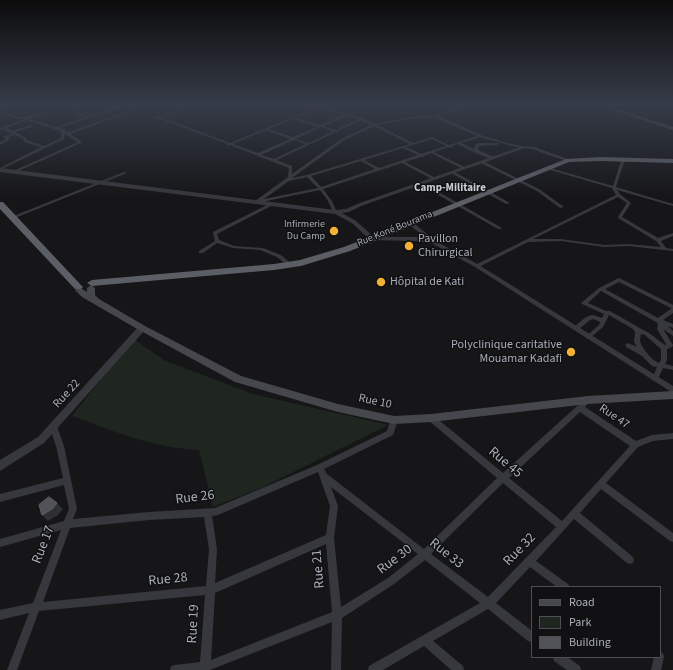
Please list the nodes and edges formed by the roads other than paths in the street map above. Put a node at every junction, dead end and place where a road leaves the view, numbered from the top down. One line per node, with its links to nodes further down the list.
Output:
1 (10, 135): 13 (street)
2 (18, 135): 22 (street)
3 (63, 135): 22 (street)
4 (72, 135): 42 (street)
5 (203, 135): 20 (street)
6 (251, 135): 20 (street)
7 (283, 135): 14 (street)
8 (301, 135): 14 (street)
9 (327, 135): 17 (street)
10 (352, 135): 48 (street)
11 (395, 135): 18 (street)
12 (480, 136): 19 (street); 21 (street)
13 (8, 139): 15 (street); 16 (street)
14 (293, 139): 17 (street); 28 (street)
15 (13, 140)
16 (0, 144)
17 (309, 144): 33 (street)
18 (413, 144): 23 (street); 24 (street)
19 (460, 144): 24 (street); 27 (street)
20 (228, 145): 28 (street)
21 (511, 145): 25 (street); 27 (street)
22 (43, 147): 40 (street)
23 (403, 147): 29 (street); 32 (street)
24 (451, 147): 26 (street)
25 (525, 147): 30 (street); 37 (street)
26 (432, 153): 29 (street); 38 (street)
27 (480, 153): 30 (street)
28 (257, 155): 33 (street)
29 (422, 156): 35 (street)
30 (493, 158): 36 (street)
31 (623, 159): 34 (highway, Rue Koné Bourama); 37 (highway, Rue Koné Bourama); 53 (street)
32 (362, 160): 41 (street); 46 (street)
33 (273, 161): 48 (street)
34 (673, 161)
35 (403, 162): 41 (street); 47 (street)
36 (482, 162): 38 (street); 49 (street)
37 (565, 162): 39 (highway, Rue Koné Bourama); 45 (street)
38 (464, 168): 44 (street)
39 (548, 168): 45 (street); 49 (highway, Rue Koné Bourama)
40 (0, 170): 42 (street)
41 (379, 170): 52 (street)
42 (13, 172): 50 (street)
43 (125, 172): 50 (street)
44 (452, 172): 51 (street); 54 (street)
45 (569, 174): 53 (street)
46 (308, 176): 48 (street); 52 (street)
47 (433, 178)
48 (290, 180): 57 (street)
49 (517, 180): 54 (highway, Rue Koné Bourama); 63 (street)
50 (99, 183): 57 (street); 67 (street)
51 (420, 183): 61 (street); 64 (street)
52 (322, 188): 57 (street); 65 (street)
53 (614, 188): 55 (street); 56 (street)
54 (488, 192): 58 (street); 61 (highway, Rue Koné Bourama)
55 (633, 194): 56 (street); 62 (street)
56 (618, 195): 73 (street); 75 (street)
57 (257, 202): 60 (street)
58 (508, 203)
59 (0, 204): 67 (highway)
60 (271, 204): 65 (street); 74 (street)
61 (458, 204): 68 (highway, Rue Koné Bourama); 69 (street)
62 (673, 205)
63 (562, 207)
64 (351, 208): 65 (street); 66 (street)
65 (335, 212): 66 (street)
66 (346, 217): 72 (street)
67 (13, 218): 81 (highway)
68 (410, 223): 71 (street); 72 (highway, Rue Koné Bourama)
69 (500, 228)
70 (673, 234): 73 (street)
71 (425, 238): 72 (street); 80 (street)
72 (372, 239): 79 (highway, Rue Koné Bourama)
73 (658, 240): 76 (street)
74 (217, 241): 78 (street); 79 (street)
75 (527, 241): 76 (street); 80 (street)
76 (664, 248): 77 (street)
77 (673, 250)
78 (201, 252)
79 (290, 265): 81 (highway, Rue Koné Bourama)
80 (476, 266): 89 (street)
81 (85, 286): 88 (main road, Rue 10)
82 (602, 289): 83 (street); 84 (street); 86 (street)
83 (673, 309): 86 (street)
84 (607, 313): 85 (street); 90 (street)
85 (603, 321): 89 (street); 92 (street)
86 (660, 322): 87 (street); 91 (street); 94 (street)
87 (673, 326)
88 (142, 328): 104 (main road, Rue 10); 105 (street, Rue 22)
89 (576, 329): 92 (street)
90 (636, 329): 94 (street); 95 (street)
91 (673, 334)
92 (588, 337): 98 (street)
93 (628, 344): 95 (street)
94 (664, 348): 96 (street)
95 (644, 354): 96 (street)
96 (661, 365): 97 (street); 98 (street)
97 (673, 368)
98 (655, 379): 99 (street)
99 (673, 390)
100 (673, 395): 101 (main road, Rue 10)
101 (588, 400): 102 (street, Rue 30); 103 (main road, Rue 10)
102 (580, 408): 107 (street, Rue 47); 111 (street, Rue 30)
103 (431, 418): 104 (main road, Rue 10); 111 (street, Rue 45)
104 (394, 420): 109 (street, Rue 26)
105 (53, 426): 108 (street, Rue 22); 112 (street, Rue 17)
106 (673, 436): 107 (street, Rue 32)
107 (635, 445): 113 (street, Rue 32)
108 (0, 466)
109 (320, 467): 110 (street, Rue 21); 115 (street, Rue 26)
110 (324, 477): 119 (street, Rue 21); 122 (street, Rue 33)
111 (503, 478): 118 (street, Rue 45); 122 (street, Rue 30)
112 (67, 481): 114 (street); 117 (street, Rue 17)
113 (601, 484): 116 (street, Rue 32); 120 (street)
114 (0, 498)
115 (207, 512): 117 (street, Rue 26); 126 (street, Rue 19)
116 (574, 514): 118 (street, Rue 32); 123 (street)
117 (67, 524): 121 (street, Rue 26); 128 (street, Rue 17)
118 (562, 527): 124 (street, Rue 32)
119 (330, 538): 126 (street, Rue 28); 130 (street, Rue 21)
120 (673, 538)
121 (0, 543)
122 (424, 555): 127 (street, Rue 33); 130 (street, Rue 30)
123 (630, 560)
124 (529, 561): 125 (street); 127 (street, Rue 32)
125 (564, 586)
126 (210, 590): 128 (street, Rue 28); 135 (street, Rue 19)
127 (488, 604): 131 (street, Rue 33); 132 (street, Rue 32)
128 (36, 607): 129 (street, Rue 28); 137 (street, Rue 17)
129 (0, 615)
130 (337, 615): 135 (street, Rue 30); 139 (street, Rue 21)
131 (531, 636)
132 (425, 640): 140 (street, Rue 32); 141 (street)
133 (559, 658): 142 (street)
134 (659, 658): 143 (street)
135 (205, 667): 136 (street, Rue 30)
136 (192, 669): 138 (street, Rue 30)
137 (12, 670)
138 (174, 670)
139 (336, 670)
140 (372, 670)
141 (459, 670)
142 (576, 670)
143 (656, 670)

